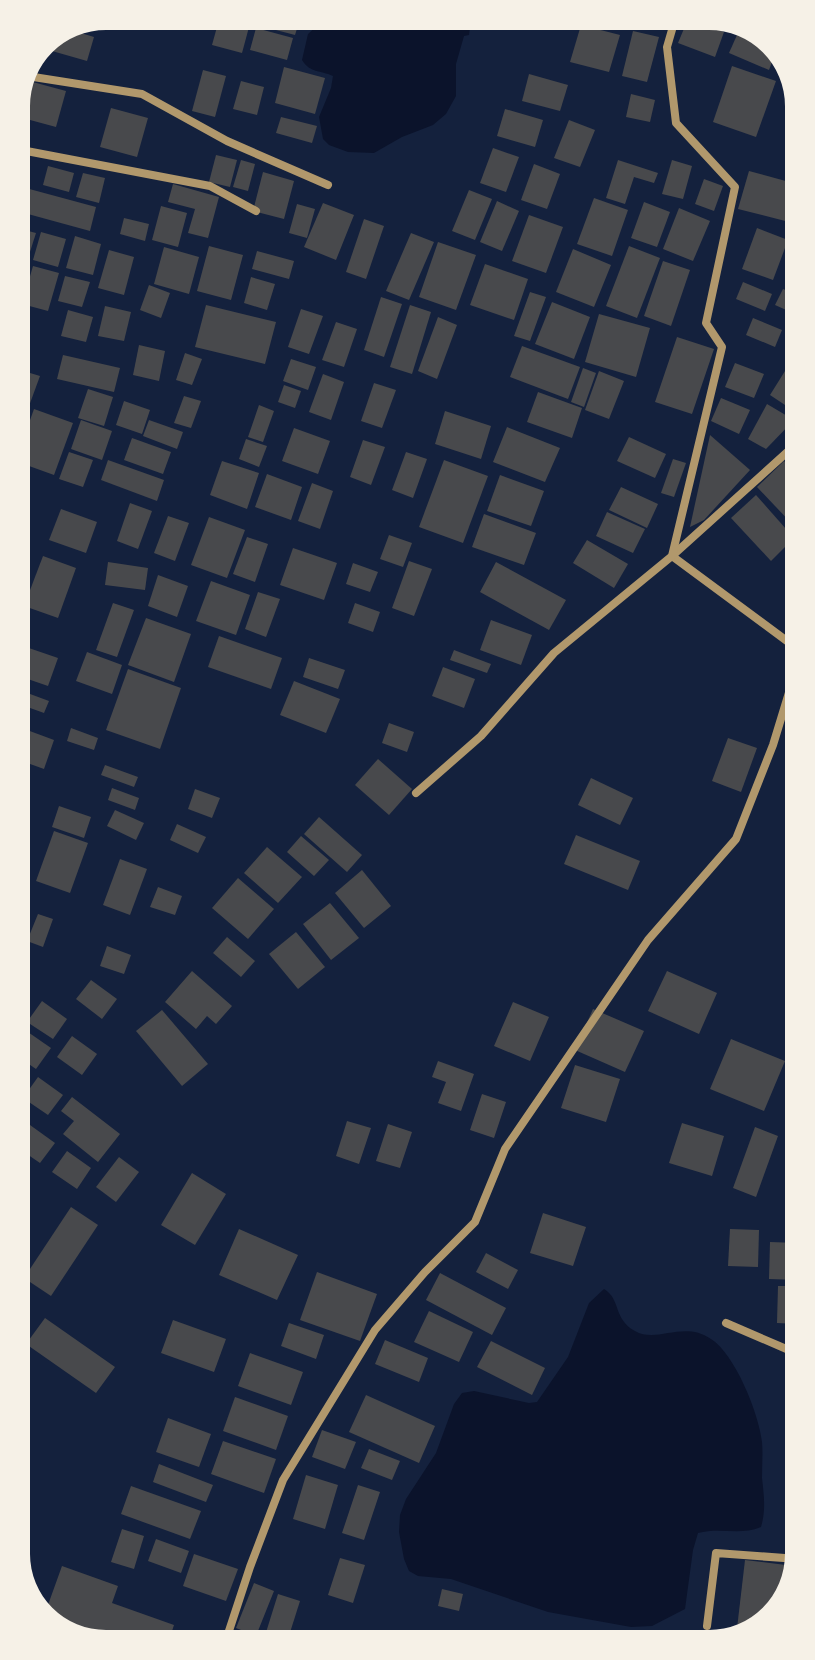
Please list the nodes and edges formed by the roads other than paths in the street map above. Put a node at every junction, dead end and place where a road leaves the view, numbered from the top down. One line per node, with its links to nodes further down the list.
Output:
1 (672, 30): 7 (street)
2 (36, 77): 4 (street)
3 (30, 152): 5 (street)
4 (328, 185)
5 (256, 211)
6 (785, 454): 7 (street)
7 (672, 556): 8 (street); 10 (street)
8 (785, 640)
9 (785, 706): 15 (street)
10 (416, 793)
11 (726, 1323): 12 (street)
12 (785, 1348)
13 (785, 1558): 14 (street)
14 (707, 1626)
15 (229, 1630)

